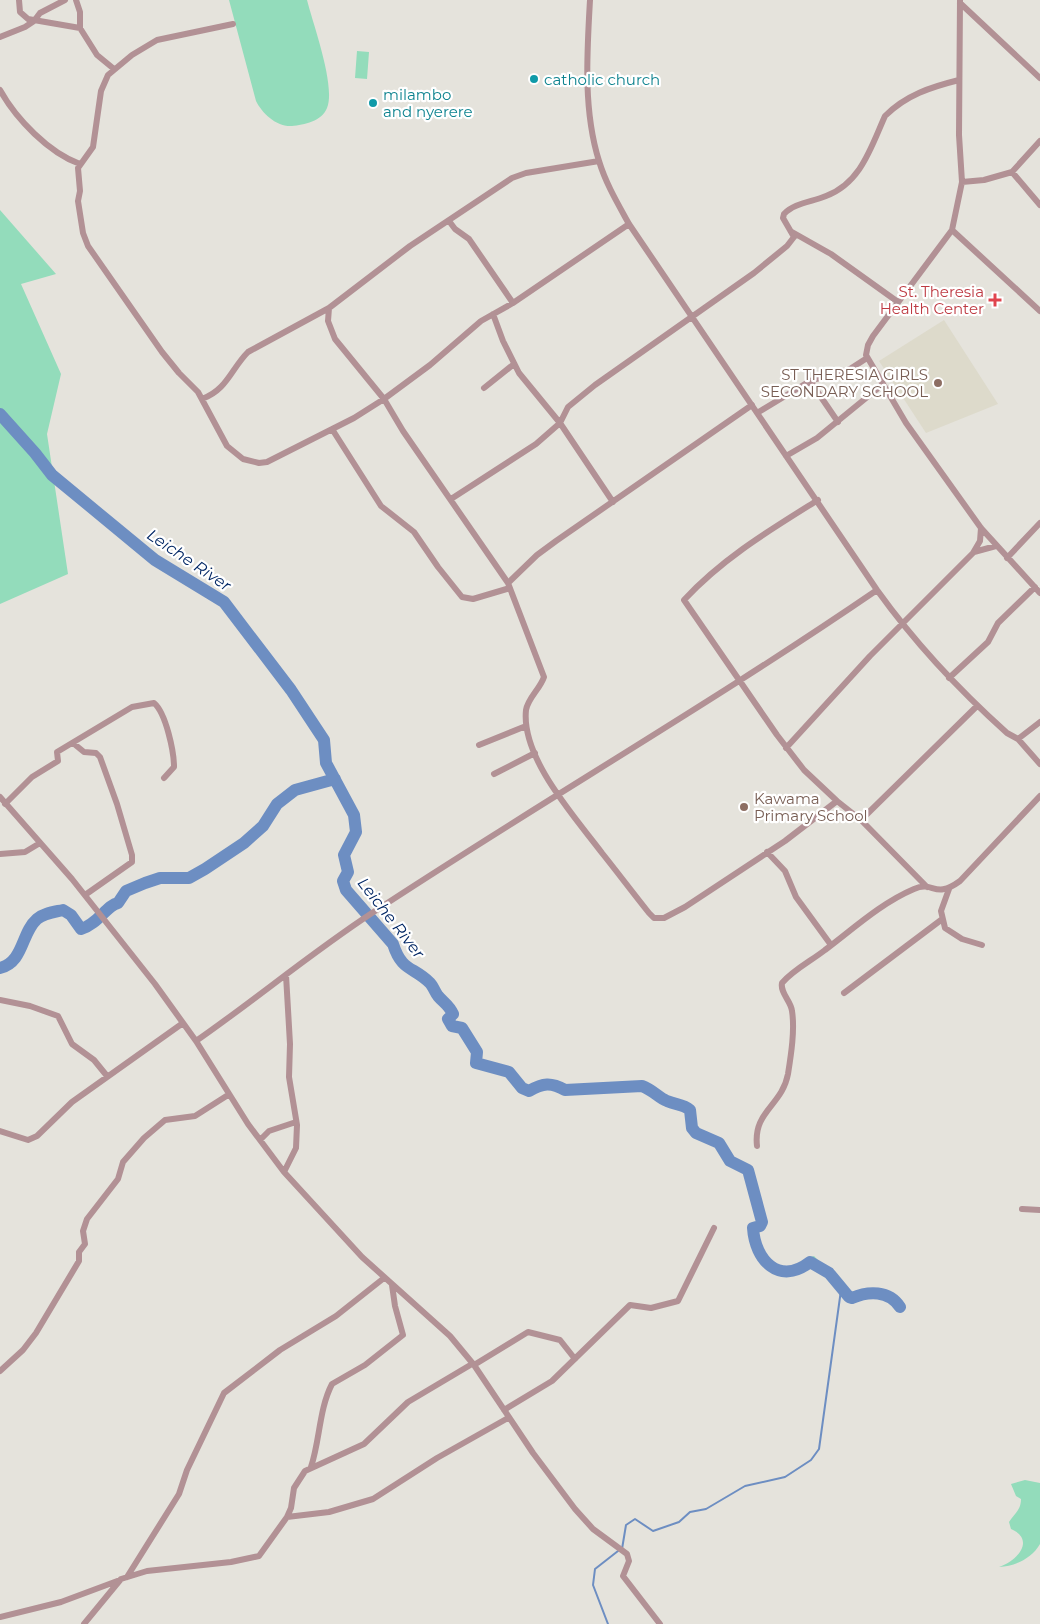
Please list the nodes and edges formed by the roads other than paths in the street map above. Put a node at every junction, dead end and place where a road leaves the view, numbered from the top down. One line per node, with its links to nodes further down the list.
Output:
1 (19, 0): 6 (street)
2 (65, 0): 6 (street)
3 (76, 0): 8 (street)
4 (590, 0): 15 (street)
5 (960, 2): 11 (street); 12 (street)
6 (34, 22): 8 (street); 9 (street)
7 (233, 24): 10 (street)
8 (80, 28): 10 (street)
9 (0, 37)
10 (114, 69): 16 (street)
11 (1040, 78)
12 (959, 80): 18 (street); 23 (street)
13 (0, 90): 16 (street)
14 (1040, 141): 17 (street)
15 (598, 161): 20 (street); 21 (street)
16 (80, 164): 35 (street)
17 (1012, 172): 18 (street); 19 (street)
18 (962, 182): 22 (street)
19 (1040, 205)
20 (449, 221): 25 (street); 26 (street)
21 (629, 224): 25 (street); 29 (street)
22 (952, 230): 24 (street); 27 (street)
23 (792, 232): 24 (street); 29 (street)
24 (898, 302): 30 (street)
25 (513, 303): 28 (street)
26 (329, 308): 35 (street); 36 (street)
27 (1040, 311)
28 (493, 314): 31 (street); 36 (street)
29 (692, 315): 37 (street); 40 (street)
30 (867, 358): 32 (street); 33 (street)
31 (514, 364): 34 (street); 40 (street)
32 (810, 381): 38 (street); 39 (street)
33 (882, 385): 39 (street); 47 (street)
34 (484, 388)
35 (202, 399): 41 (street)
36 (384, 399): 41 (street); 43 (street)
37 (752, 405): 38 (street); 45 (street)
38 (757, 413): 42 (street)
39 (838, 422): 42 (street)
40 (560, 423): 43 (street); 45 (street)
41 (332, 429): 51 (street)
42 (786, 456): 44 (street)
43 (451, 499): 51 (street)
44 (818, 500): 52 (street); 56 (street)
45 (613, 502): 51 (street)
46 (1040, 523): 50 (street)
47 (981, 528): 48 (street); 49 (street)
48 (996, 546): 49 (street); 50 (street)
49 (974, 553): 54 (street)
50 (1007, 558): 53 (street)
51 (509, 586): 59 (street)
52 (877, 590): 54 (street); 56 (street)
53 (1038, 590): 55 (street)
54 (902, 624): 55 (street); 63 (street)
55 (949, 678): 57 (street)
56 (741, 680): 63 (street); 68 (street)
57 (978, 706): 60 (street); 73 (street)
58 (1040, 722): 60 (street)
59 (526, 726): 62 (street); 64 (street)
60 (1018, 740): 65 (street)
61 (73, 743): 67 (street); 72 (street); 79 (street)
62 (479, 745)
63 (786, 748): 71 (street)
64 (535, 753): 66 (street); 68 (street)
65 (1040, 764)
66 (494, 774)
67 (164, 778)
68 (558, 796): 75 (street); 83 (street)
69 (1040, 796): 78 (street)
70 (0, 797): 72 (street)
71 (837, 801): 73 (street); 75 (street)
72 (5, 804): 74 (street)
73 (861, 820): 77 (street)
74 (40, 843): 76 (street); 79 (street)
75 (767, 852): 82 (street)
76 (0, 854)
77 (927, 887): 78 (street); 82 (street)
78 (949, 889): 80 (street)
79 (85, 895): 86 (street)
80 (941, 920): 81 (street); 84 (street)
81 (982, 945)
82 (831, 946): 93 (street)
83 (286, 975): 87 (street); 90 (street)
84 (844, 993)
85 (0, 1000): 88 (street)
86 (183, 1023): 87 (street); 88 (street)
87 (196, 1041): 89 (street)
88 (107, 1076): 91 (street)
89 (228, 1094): 92 (street); 102 (street)
90 (296, 1122): 92 (street); 94 (street)
91 (0, 1131)
92 (260, 1140): 94 (street)
93 (757, 1146)
94 (284, 1172): 98 (street)
95 (1022, 1209): 96 (street)
96 (1040, 1210)
97 (714, 1228): 100 (street)
98 (384, 1278): 99 (street); 107 (street)
99 (392, 1285): 101 (street); 105 (street)
100 (575, 1359): 101 (street); 103 (street)
101 (473, 1365): 103 (street); 105 (street)
102 (0, 1371)
103 (504, 1410): 104 (street)
104 (508, 1418): 106 (street); 110 (street)
105 (311, 1467): 106 (street)
106 (287, 1517): 107 (street)
107 (124, 1578): 108 (street); 109 (street)
108 (0, 1617)
109 (84, 1624)
110 (660, 1624)

